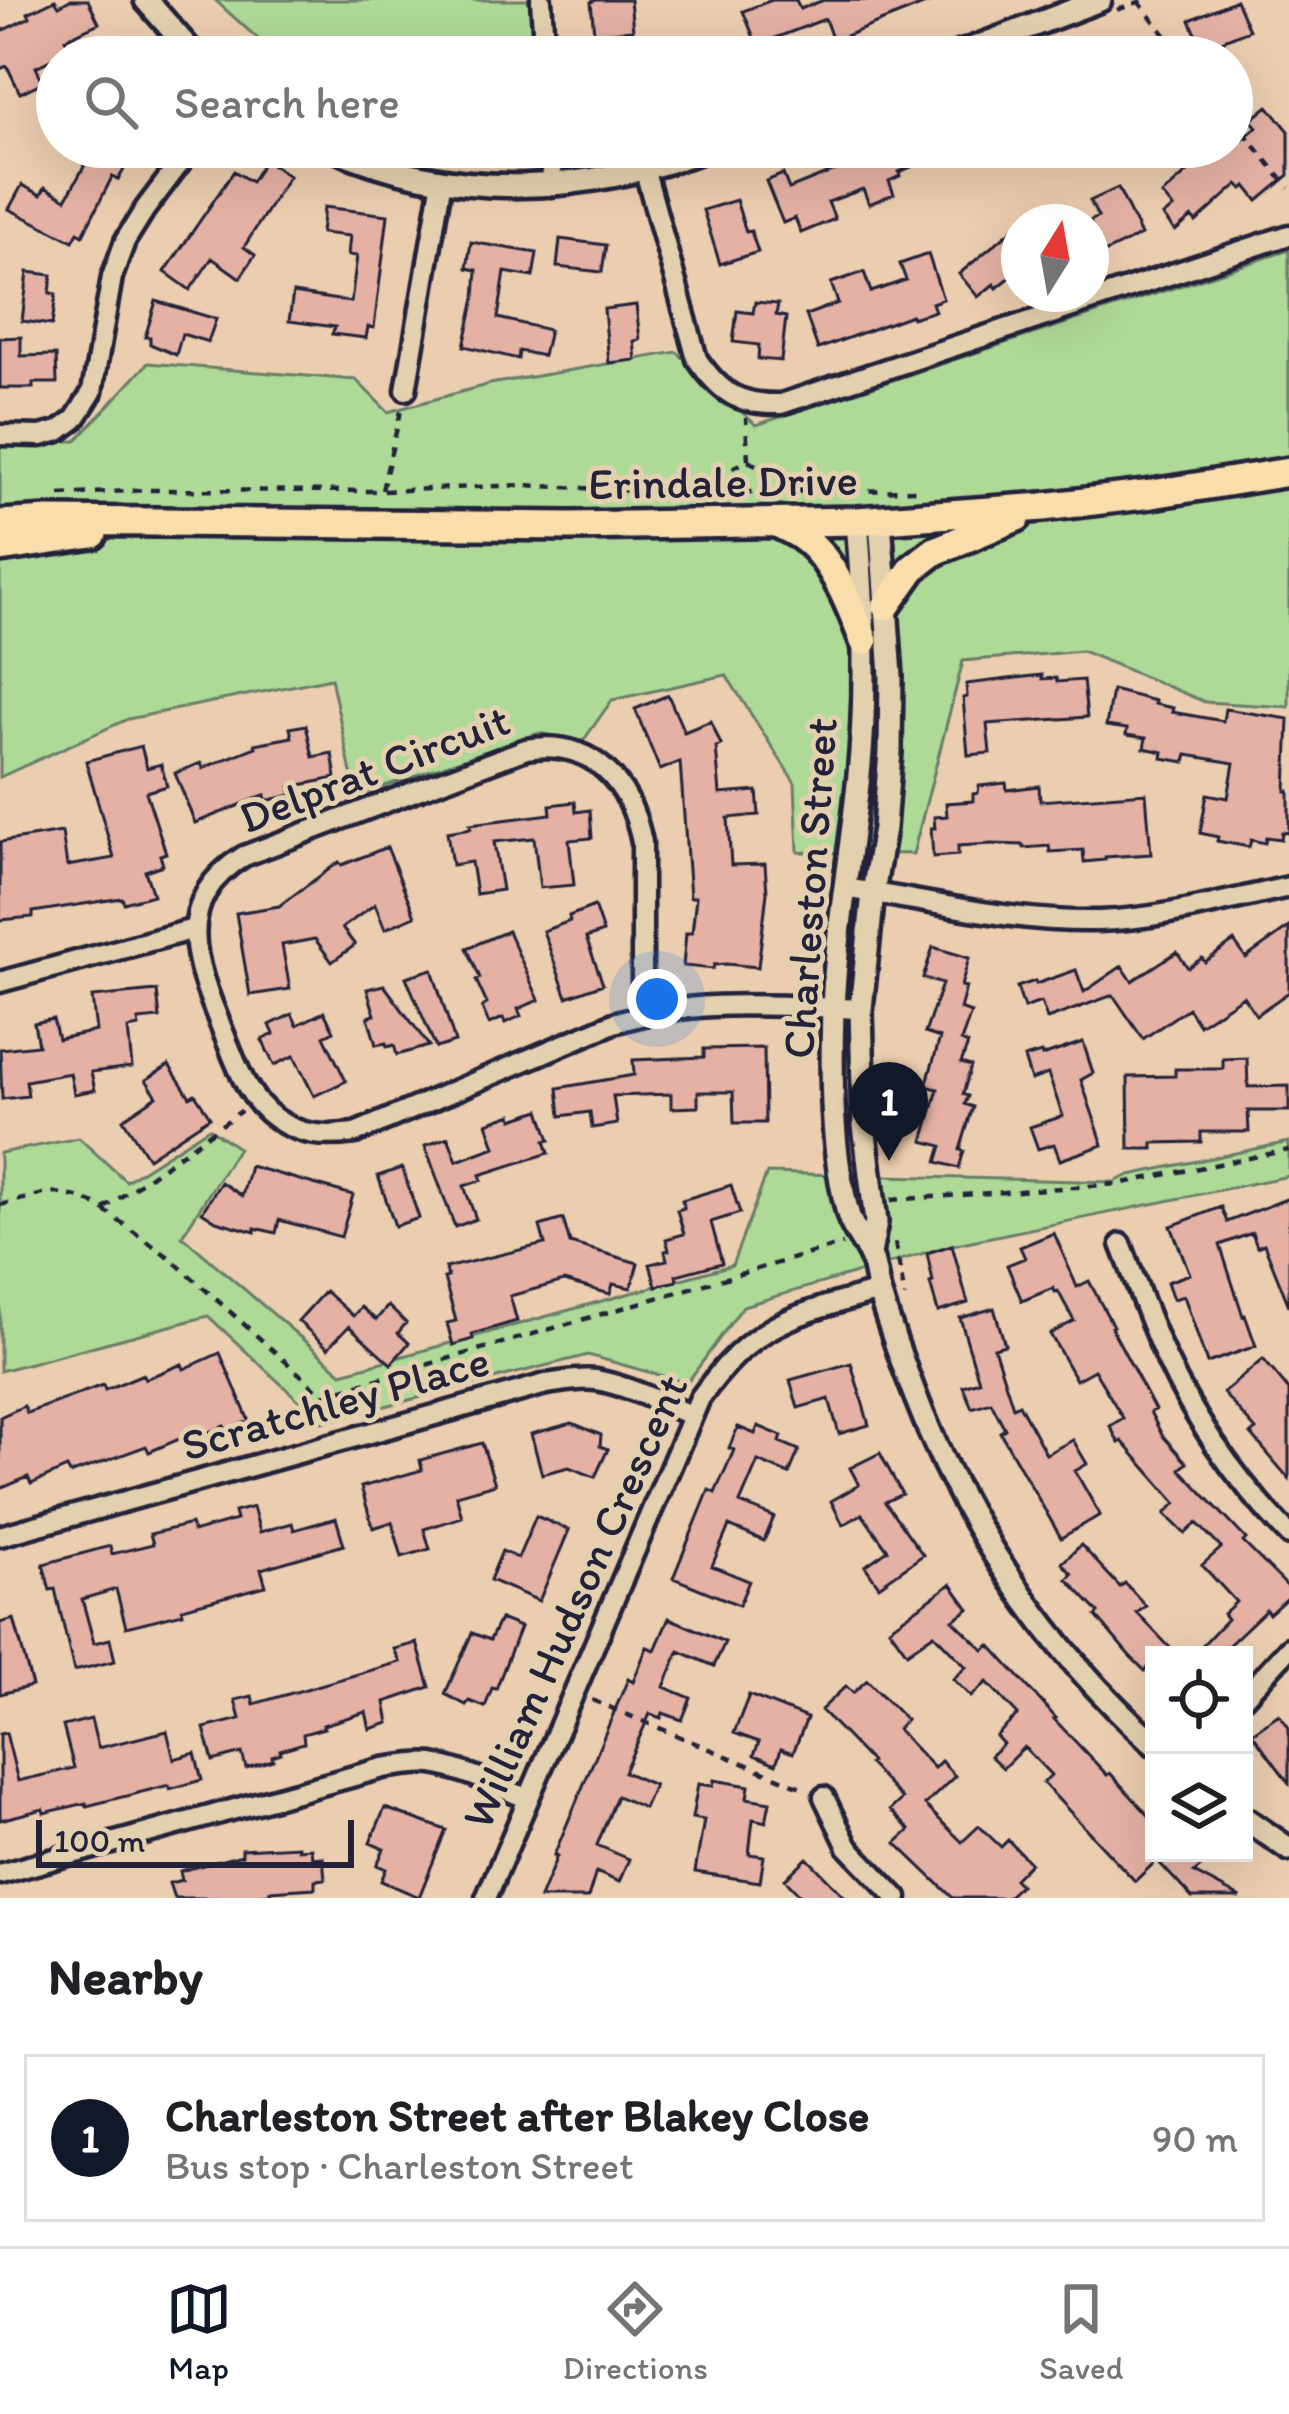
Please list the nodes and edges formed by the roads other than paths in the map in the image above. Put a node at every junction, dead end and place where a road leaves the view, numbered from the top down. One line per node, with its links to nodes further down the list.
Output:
1 (146, 0): 4 (street)
2 (541, 0): 5 (street)
3 (1100, 0): 6 (street)
4 (178, 36)
5 (543, 36)
6 (1005, 36)
7 (176, 168): 16 (street)
8 (389, 168): 12 (street)
9 (551, 168): 13 (street)
10 (653, 168): 11 (street)
11 (645, 171): 13 (street); 14 (street)
12 (442, 179): 13 (street); 15 (street)
13 (552, 186)
14 (1289, 235)
15 (406, 390)
16 (0, 435)
17 (1289, 472): 18 (main road, Erindale Drive)
18 (1043, 507): 19 (main road, Erindale Drive); 24 (main road)
19 (869, 520): 20 (main road, Erindale Drive); 24 (street, Charleston Street); 25 (street, Charleston Street)
20 (776, 522): 22 (main road, Erindale Drive); 25 (main road)
21 (0, 524): 22 (main road, Erindale Drive)
22 (156, 524): 23 (main road, Erindale Drive)
23 (0, 548)
24 (886, 606): 28 (street, Charleston Street)
25 (864, 641): 27 (street, Charleston Street)
26 (1289, 887): 28 (street)
27 (844, 888): 28 (street); 31 (street, Charleston Street)
28 (873, 893): 32 (street, Charleston Street)
29 (194, 929): 30 (street); 33 (street); 33 (street, Delprat Circuit)
30 (0, 982)
31 (833, 1008): 32 (street); 33 (street); 35 (street, Charleston Street)
32 (861, 1009): 35 (street, Charleston Street)
33 (642, 1014)
34 (1121, 1244): 38 (street)
35 (870, 1254): 36 (street, Charleston Street)
36 (879, 1291): 37 (street, William Hudson Crescent); 42 (street, Charleston Street)
37 (691, 1415): 39 (street, Scratchley Place); 44 (street, William Hudson Crescent)
38 (1289, 1535)
39 (0, 1536)
40 (1289, 1648): 41 (street)
41 (1253, 1686)
42 (1145, 1735)
43 (824, 1797): 49 (street)
44 (528, 1799): 47 (street); 48 (street, William Hudson Crescent)
45 (1253, 1824): 46 (street)
46 (1289, 1849)
47 (0, 1874)
48 (486, 1898)
49 (897, 1898)

